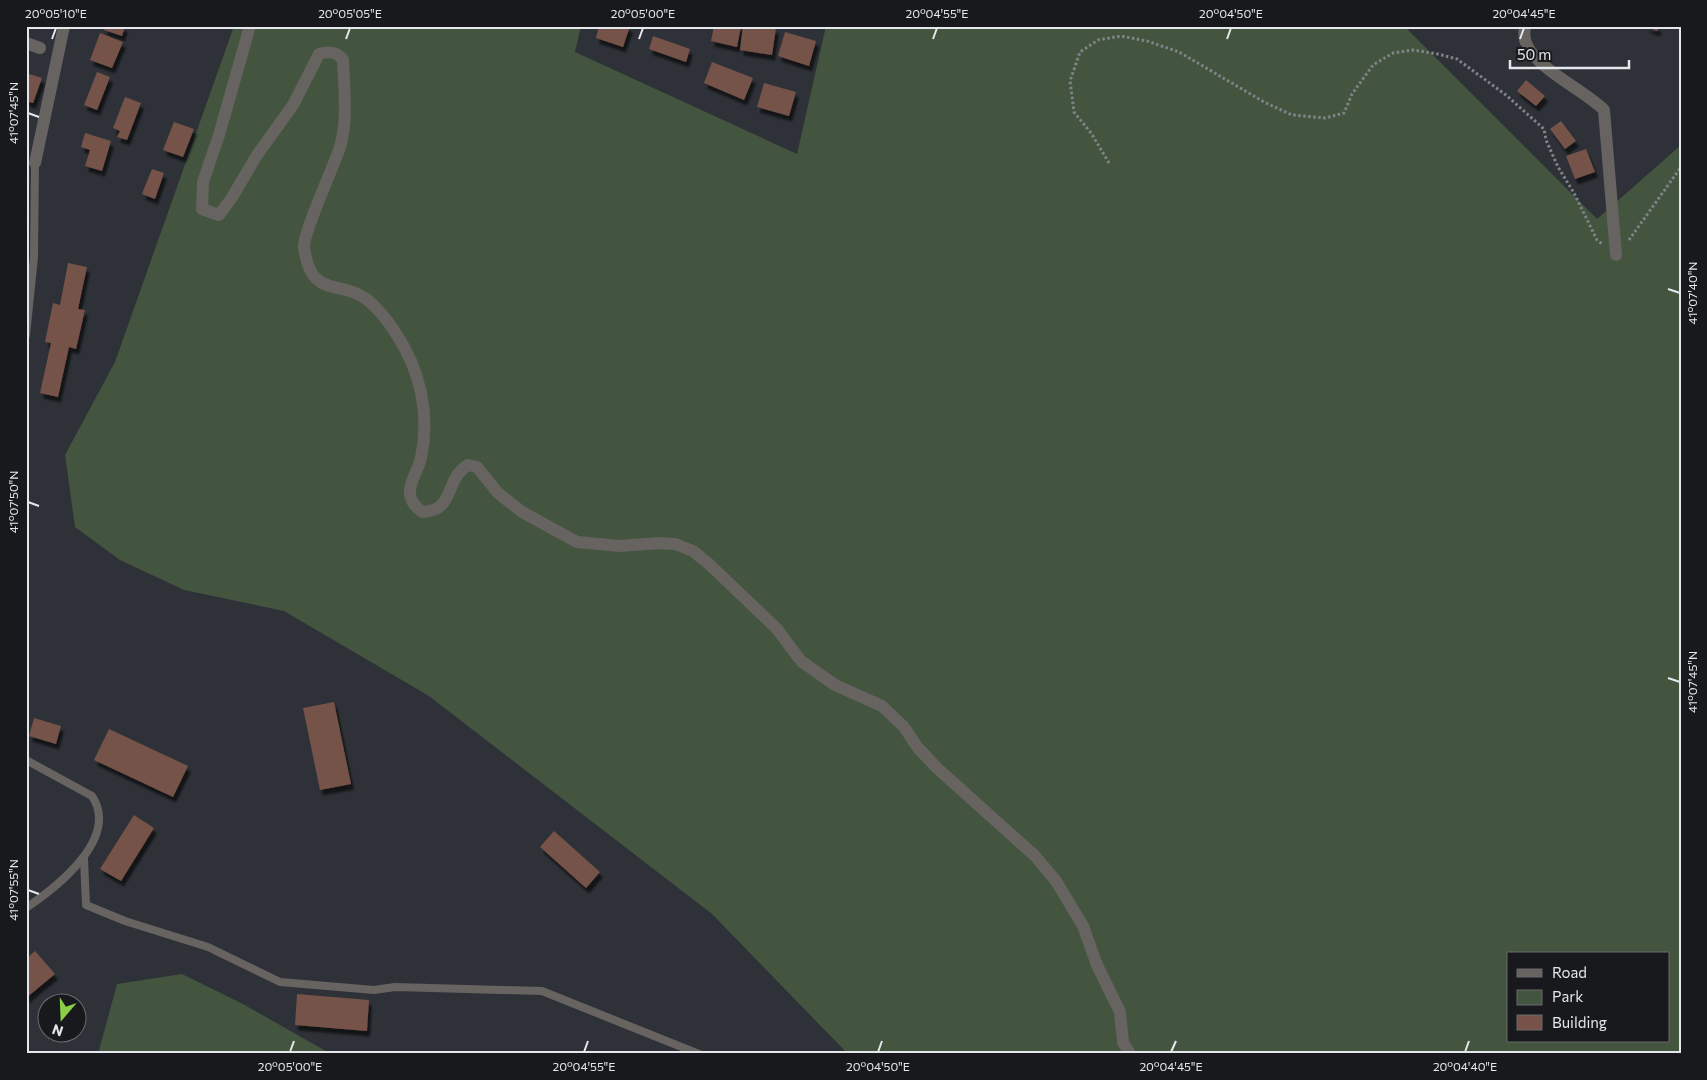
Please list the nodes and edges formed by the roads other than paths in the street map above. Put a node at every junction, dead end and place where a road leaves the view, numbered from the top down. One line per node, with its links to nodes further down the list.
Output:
1 (64, 26): 6 (street)
2 (250, 26): 13 (street)
3 (1525, 26): 7 (street)
4 (26, 43): 5 (street)
5 (40, 48)
6 (35, 163): 8 (lane)
7 (1616, 255)
8 (26, 335)
9 (26, 760): 10 (lane)
10 (84, 860): 11 (lane); 12 (lane)
11 (26, 908)
12 (699, 1054)
13 (1130, 1054)

